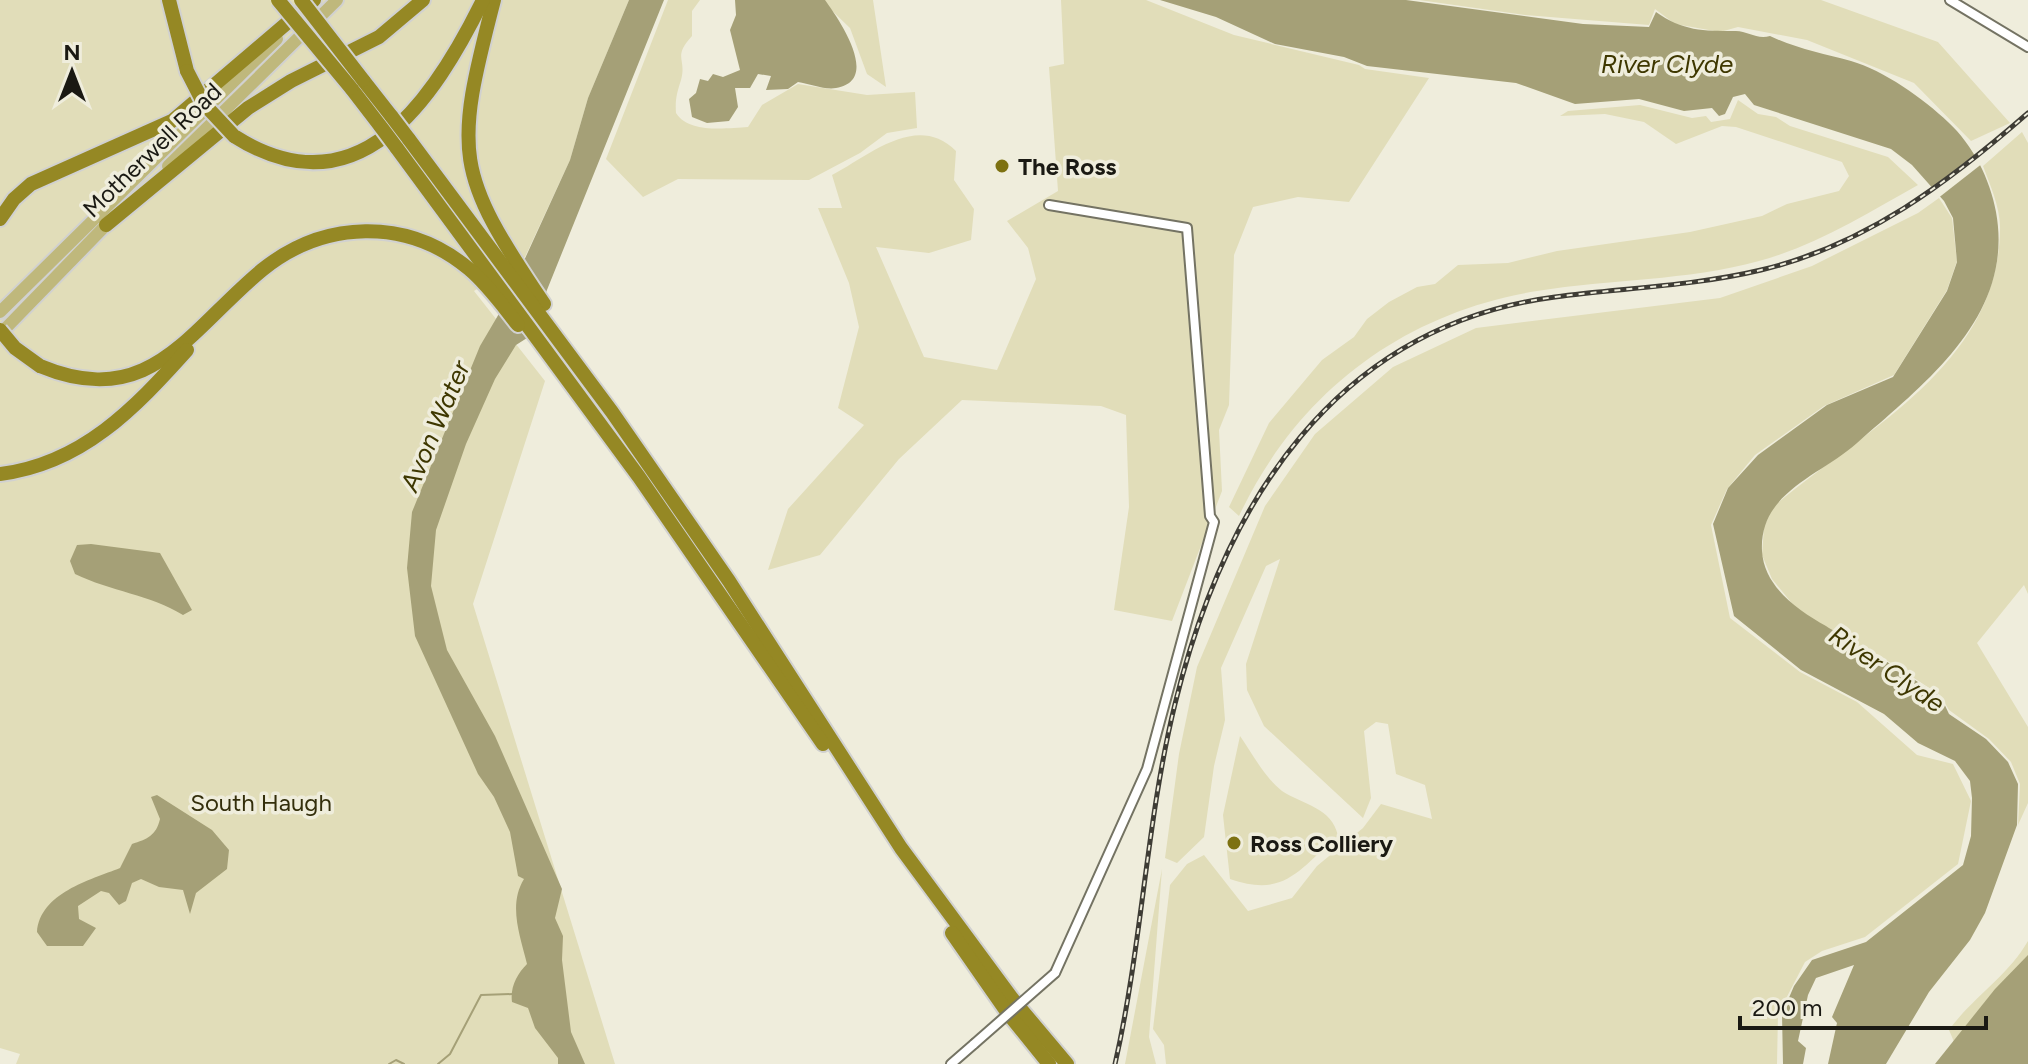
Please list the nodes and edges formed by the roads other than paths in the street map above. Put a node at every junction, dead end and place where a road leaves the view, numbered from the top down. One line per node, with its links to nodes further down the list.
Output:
1 (169, 0): 7 (highway, bridge)
2 (278, 0): 11 (highway, bridge)
3 (301, 0): 11 (highway, bridge)
4 (315, 0): 14 (highway); 19 (main road, Motherwell Road)
5 (337, 0): 15 (main road, Motherwell Road)
6 (423, 0): 15 (highway)
7 (483, 0)
8 (494, 0): 16 (highway)
9 (1950, 0): 10 (street)
10 (2028, 47)
11 (357, 84): 12 (highway, bridge)
12 (402, 143): 16 (highway); 17 (highway)
13 (1049, 205): 22 (street, bridge)
14 (0, 219)
15 (106, 225): 20 (main road, Motherwell Road)
16 (500, 250): 24 (highway)
17 (489, 279): 18 (highway); 23 (highway)
18 (233, 299): 20 (highway, bridge); 21 (highway)
19 (0, 312)
20 (0, 332)
21 (0, 474)
22 (951, 1064)
23 (1049, 1064)
24 (1067, 1064)

